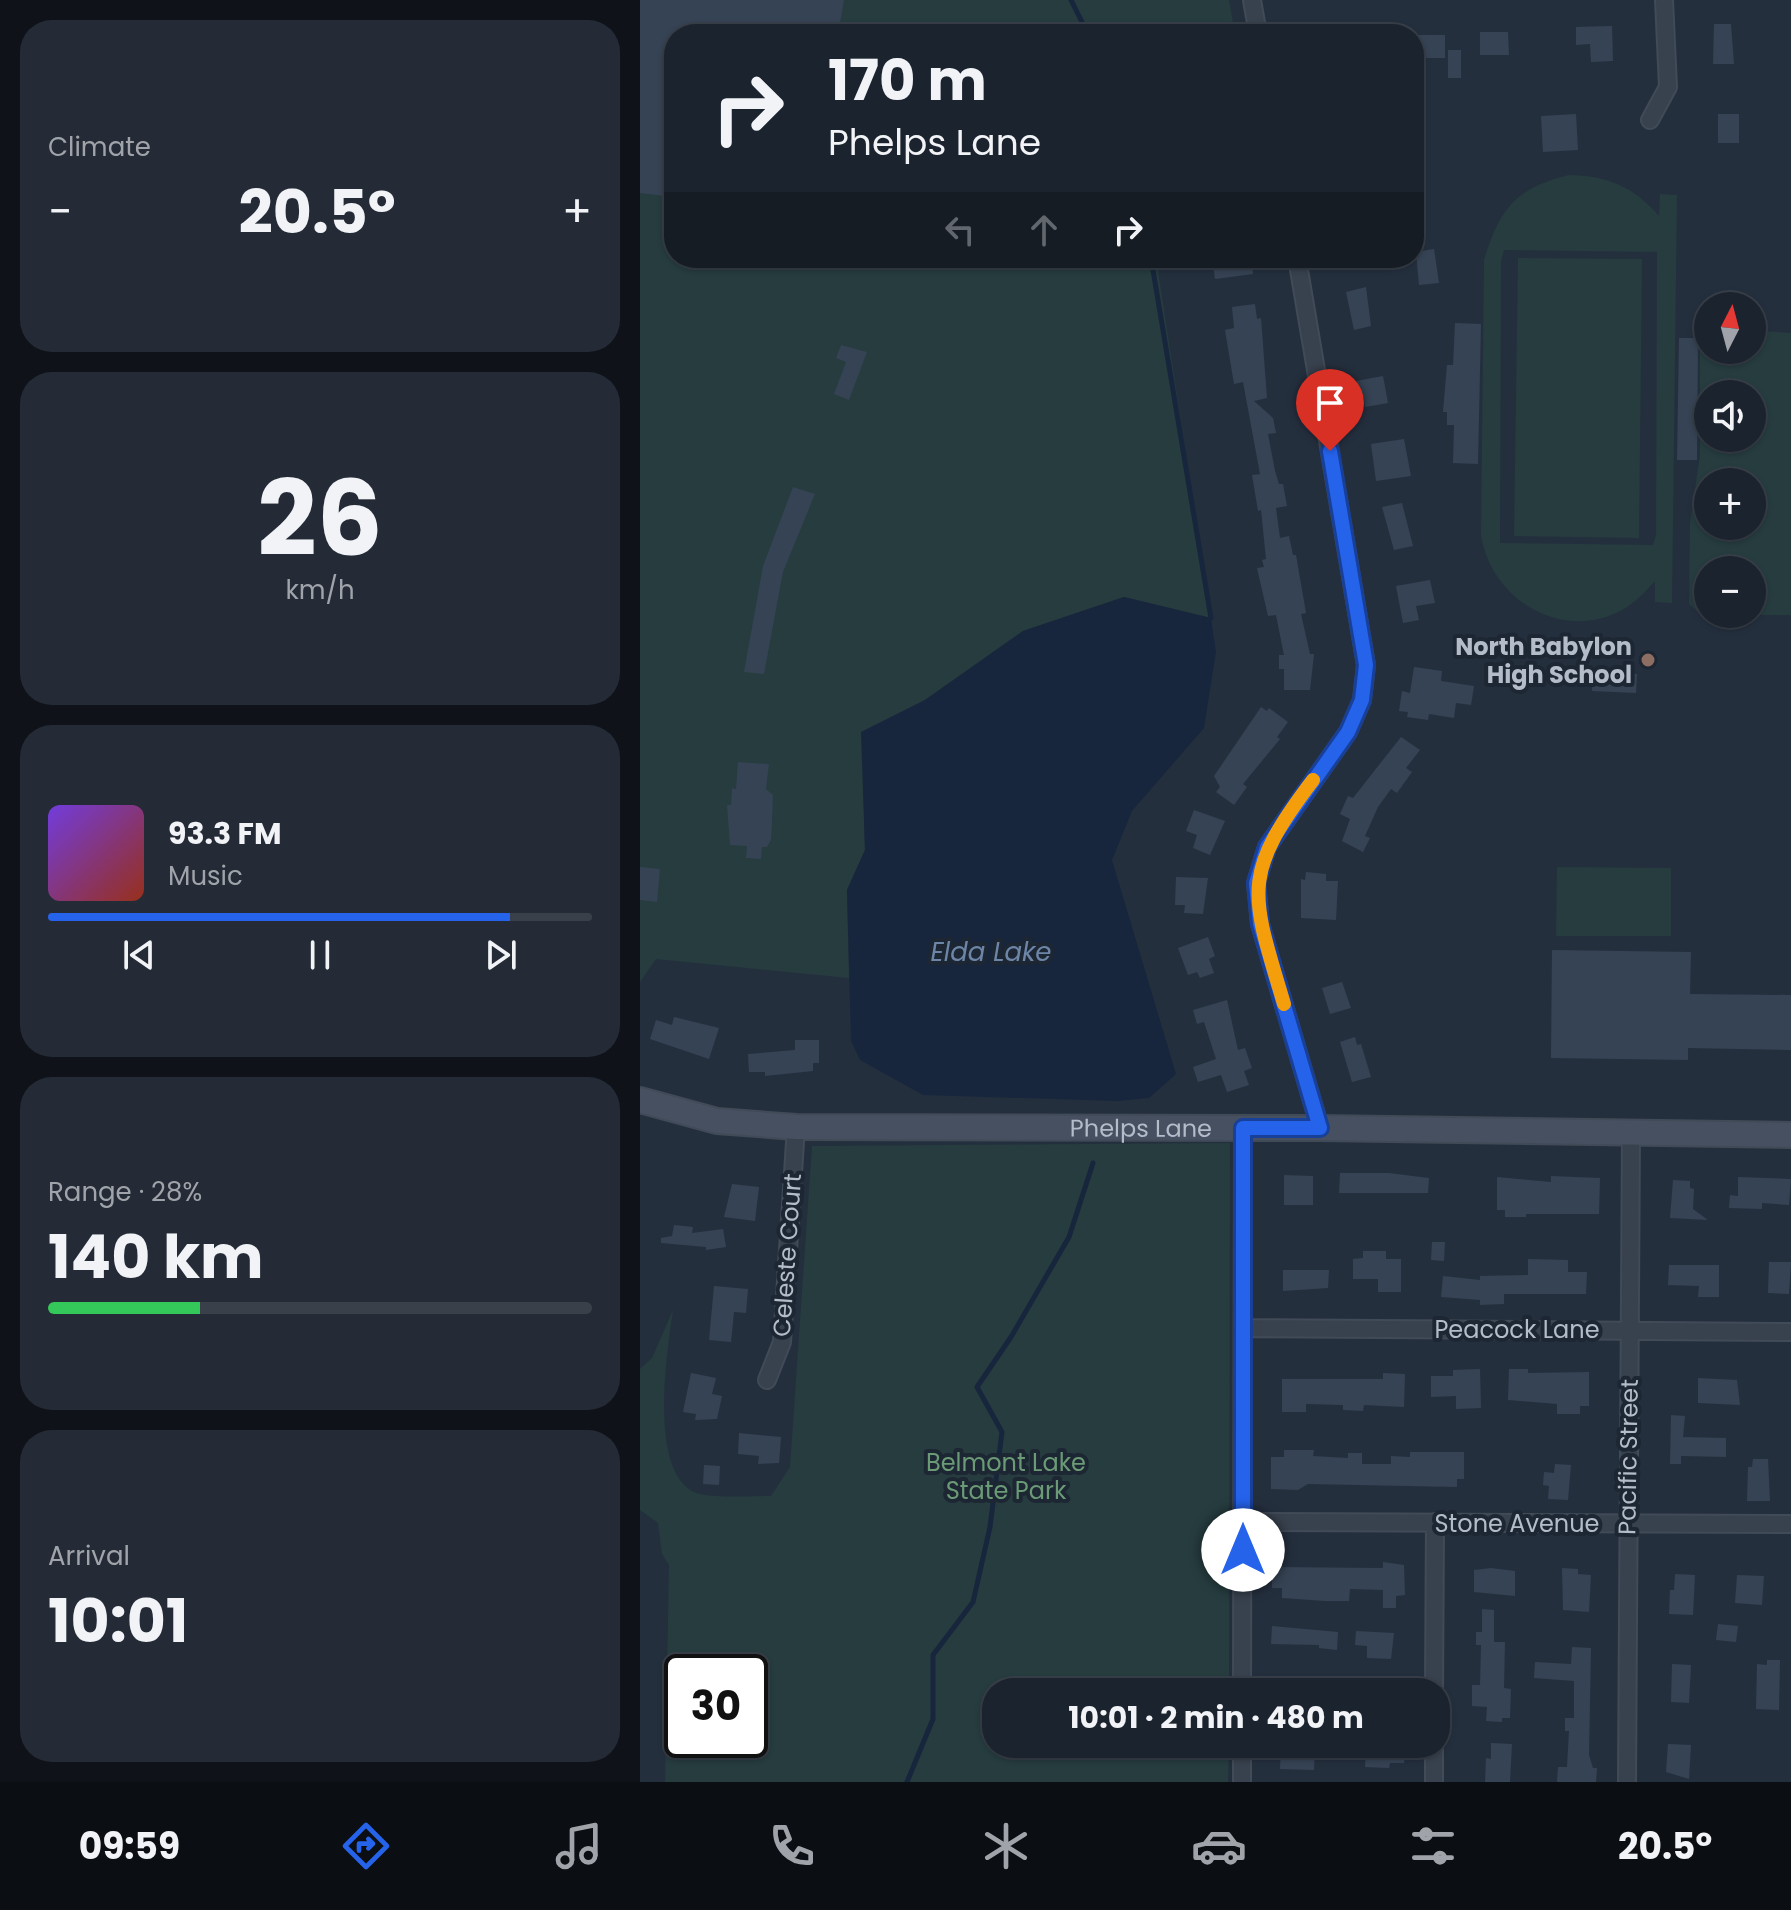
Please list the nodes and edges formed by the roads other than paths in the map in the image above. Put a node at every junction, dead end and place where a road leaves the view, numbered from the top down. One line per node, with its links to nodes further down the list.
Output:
1 (1252, 0): 3 (street)
2 (1664, 0): 4 (street)
3 (1256, 24)
4 (1650, 120)
5 (1299, 268): 9 (street)
6 (640, 1100): 7 (street, Phelps Lane)
7 (796, 1127): 8 (street, Phelps Lane); 15 (street, Celeste Court)
8 (1243, 1128): 9 (street, Phelps Lane); 12 (street)
9 (1320, 1128): 10 (street, Phelps Lane)
10 (1631, 1133): 11 (street, Phelps Lane); 13 (street, Pacific Street)
11 (1791, 1135)
12 (1243, 1328): 13 (street, Peacock Lane); 16 (street)
13 (1630, 1329): 14 (street, Peacock Lane); 18 (street, Pacific Street)
14 (1791, 1332)
15 (767, 1380)
16 (1243, 1522): 17 (street, Stone Avenue); 20 (street)
17 (1435, 1522): 18 (street, Stone Avenue); 21 (street)
18 (1628, 1523): 19 (street, Stone Avenue); 26 (street, Pacific Street)
19 (1791, 1524)
20 (1242, 1678)
21 (1434, 1678)
22 (1242, 1758): 24 (street)
23 (1434, 1758): 25 (street)
24 (1242, 1782)
25 (1434, 1782)
26 (1627, 1782)

